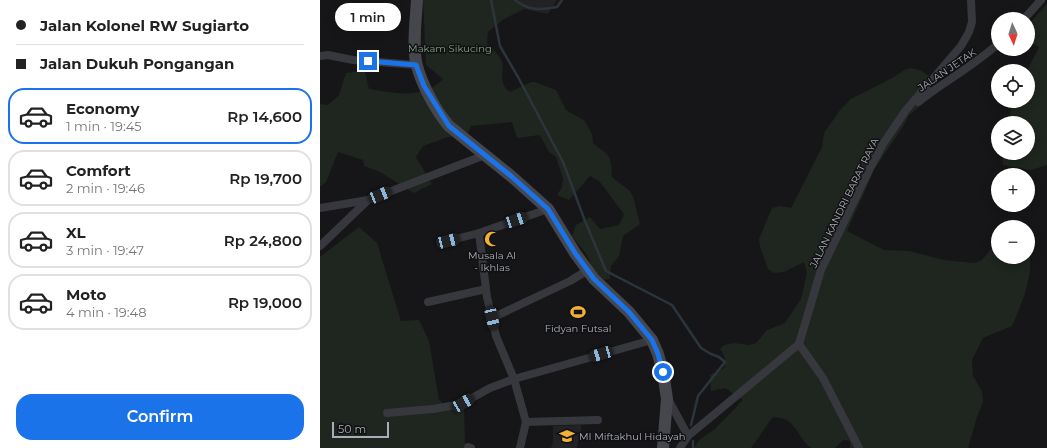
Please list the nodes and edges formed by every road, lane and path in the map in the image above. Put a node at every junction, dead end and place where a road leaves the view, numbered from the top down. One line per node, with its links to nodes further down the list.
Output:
1 (417, 0): 7 (main road)
2 (972, 0): 8 (street, JALAN KANDRI BARAT RAYA)
3 (1041, 0): 4 (street)
4 (1030, 12)
5 (991, 51): 8 (street, JALAN JETAK)
6 (320, 56): 7 (street)
7 (416, 65): 9 (main road)
8 (906, 110): 21 (street, JALAN KANDRI BARAT RAYA)
9 (485, 155): 10 (street); 12 (main road)
10 (368, 200): 11 (street); 15 (street)
11 (320, 208)
12 (548, 209): 13 (street); 16 (main road)
13 (479, 233): 14 (street); 17 (street)
14 (448, 241)
15 (320, 246)
16 (588, 270): 19 (street); 20 (main road)
17 (486, 289): 18 (street); 19 (street)
18 (428, 302)
19 (492, 318): 22 (street)
20 (652, 340): 22 (street); 23 (main road)
21 (798, 344): 27 (street); 31 (street)
22 (514, 379): 24 (street); 26 (street)
23 (667, 399): 27 (street); 29 (main road)
24 (387, 413)
25 (598, 420): 26 (street)
26 (526, 422): 28 (street)
27 (688, 436): 30 (street)
28 (520, 448)
29 (663, 448)
30 (680, 448)
31 (859, 448)

